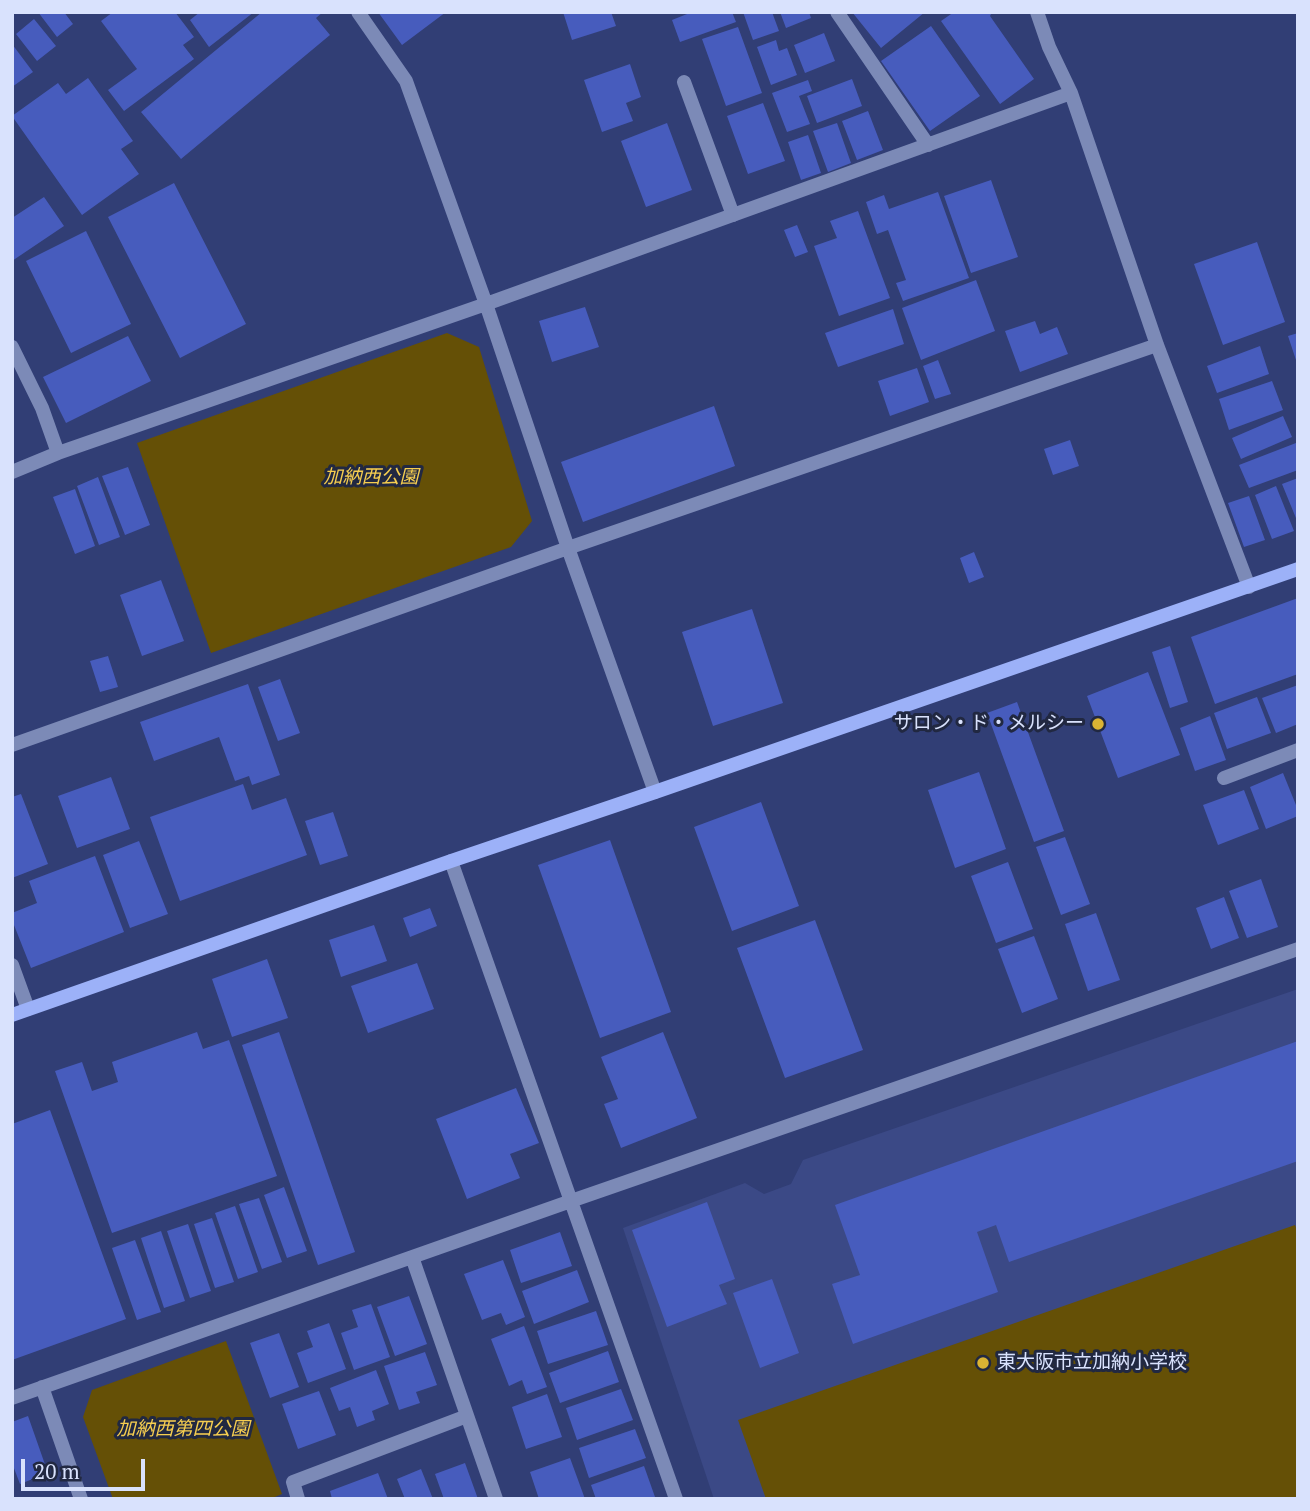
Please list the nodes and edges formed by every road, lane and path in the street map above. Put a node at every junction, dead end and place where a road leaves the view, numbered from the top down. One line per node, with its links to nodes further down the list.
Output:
1 (358, 12): 8 (street)
2 (837, 12): 6 (street)
3 (1037, 12): 5 (street)
4 (684, 82): 7 (street)
5 (1071, 93): 6 (street); 9 (street)
6 (928, 145): 7 (street)
7 (733, 215): 8 (street)
8 (486, 304): 11 (street); 13 (street)
9 (1157, 345): 13 (street); 15 (street)
10 (12, 347): 11 (street)
11 (58, 453): 12 (street)
12 (12, 472)
13 (568, 548): 16 (street); 19 (street)
14 (1298, 569): 15 (street)
15 (1249, 587): 19 (street)
16 (12, 745)
17 (1298, 750): 18 (street)
18 (1224, 778)
19 (655, 792): 20 (street)
20 (451, 861): 23 (street); 25 (street)
21 (1298, 948): 25 (street)
22 (12, 965): 23 (street)
23 (28, 1009): 24 (street)
24 (12, 1015)
25 (571, 1201): 26 (street); 33 (street)
26 (412, 1257): 27 (street); 29 (street)
27 (42, 1387): 28 (street); 30 (street)
28 (12, 1398)
29 (467, 1416): 31 (street); 32 (street)
30 (81, 1499)
31 (298, 1499)
32 (496, 1499)
33 (676, 1499)

